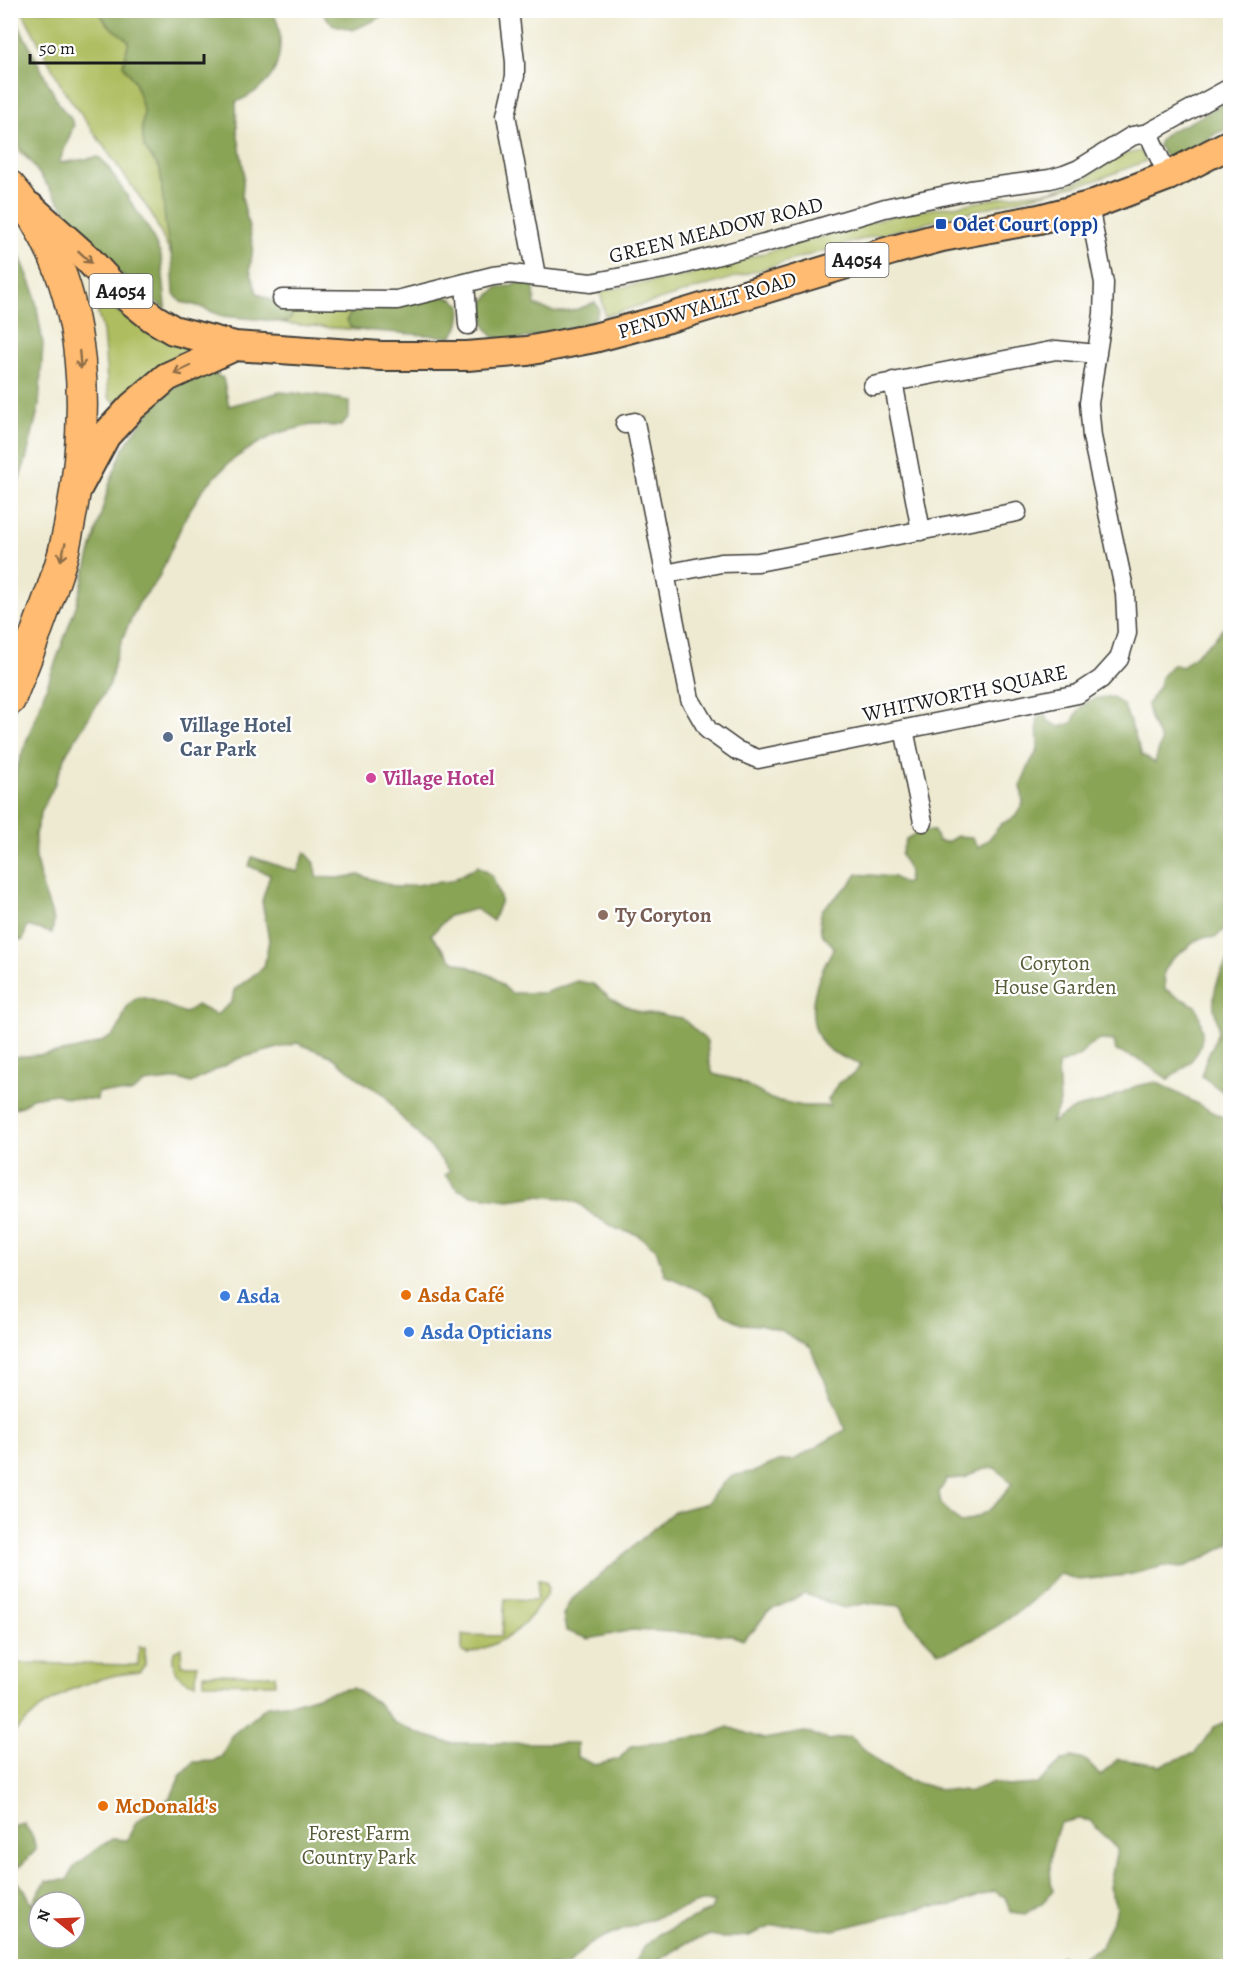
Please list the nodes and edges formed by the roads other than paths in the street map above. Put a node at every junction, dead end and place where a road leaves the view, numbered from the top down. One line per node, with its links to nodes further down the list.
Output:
1 (509, 10): 8 (street)
2 (1230, 88): 3 (street, GREEN MEADOW ROAD)
3 (1148, 133): 5 (street); 8 (street, GREEN MEADOW ROAD)
4 (1230, 144): 5 (main road, PENDWYALLT ROAD / A4054)
5 (1168, 176): 7 (main road, PENDWYALLT ROAD / A4054)
6 (18, 195): 12 (main road, PENDWYALLT ROAD / A4054, one-way to 12); 17 (highway, one-way to 17)
7 (1089, 206): 12 (main road, PENDWYALLT ROAD / A4054); 13 (street, WHITWORTH SQUARE)
8 (536, 276): 9 (street, GREEN MEADOW ROAD)
9 (465, 283): 10 (street, GREEN MEADOW ROAD); 11 (street)
10 (282, 299)
11 (468, 325)
12 (235, 346): 17 (main road, PENDWYALLT ROAD / A4054, one-way to 17)
13 (1097, 354): 14 (street); 22 (street, WHITWORTH SQUARE)
14 (893, 381): 15 (street); 19 (street)
15 (873, 386)
16 (625, 424): 20 (street, WHITWORTH SQUARE)
17 (74, 495): 21 (highway, one-way to 21)
18 (1017, 512): 19 (street)
19 (921, 531): 20 (street)
20 (665, 574): 22 (street, WHITWORTH SQUARE)
21 (10, 700)
22 (904, 729): 23 (street)
23 (923, 822)

